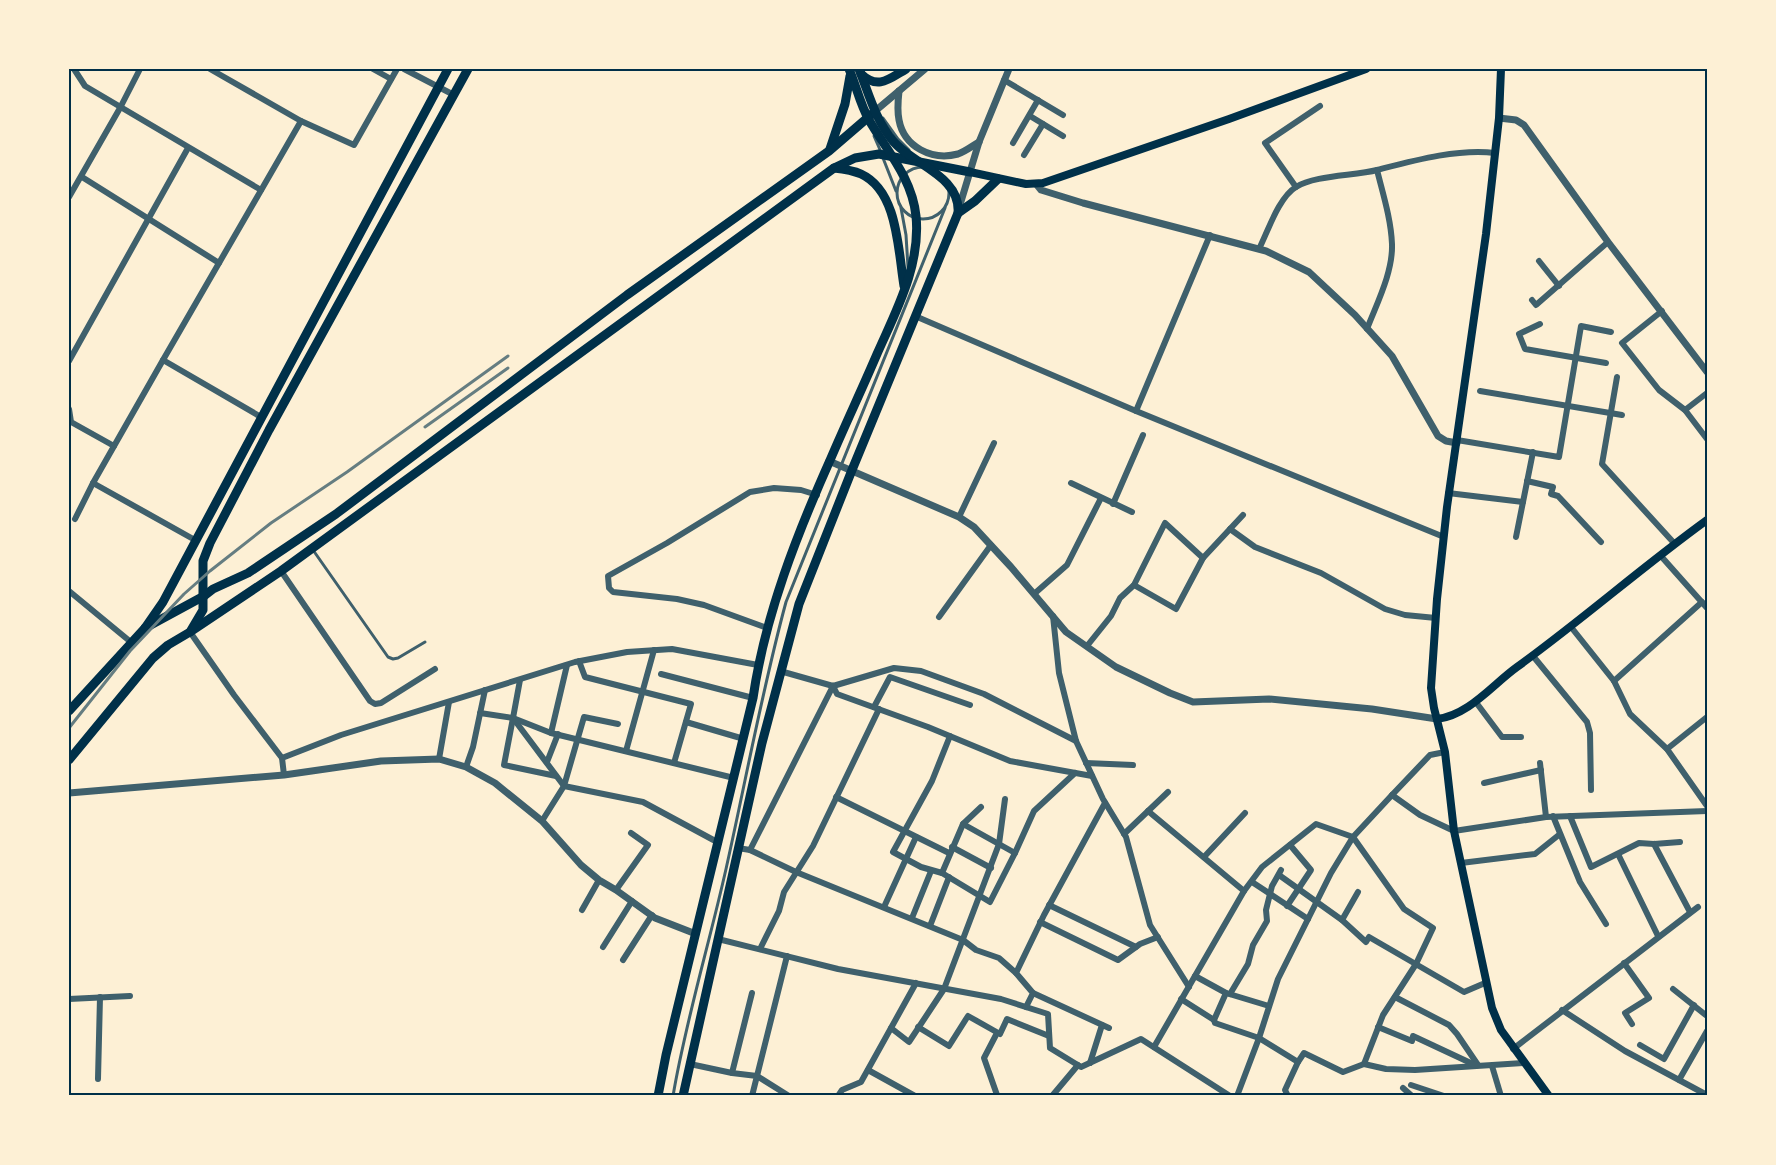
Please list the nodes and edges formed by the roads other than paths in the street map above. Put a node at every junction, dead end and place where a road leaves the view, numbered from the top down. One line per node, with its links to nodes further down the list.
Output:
1 (74, 69): 23 (street)
2 (141, 69): 23 (street)
3 (210, 69): 28 (street)
4 (373, 69): 15 (street)
5 (397, 69): 15 (street)
6 (404, 69): 18 (street)
7 (448, 69): 18 (main road)
8 (468, 69): 20 (main road)
9 (906, 69): 14 (main road)
10 (925, 69): 19 (street)
11 (1009, 69): 16 (street)
12 (1366, 69): 45 (main road)
13 (1501, 69): 27 (main road)
14 (854, 71): 17 (lane); 24 (main road); 34 (main road)
15 (391, 79): 28 (street)
16 (1004, 80): 21 (street); 31 (street)
17 (858, 86): 39 (lane); 48 (lane)
18 (438, 87): 20 (street); 83 (main road)
19 (899, 91): 24 (street); 31 (street)
20 (454, 95): 119 (main road)
21 (1038, 100): 25 (street); 26 (street)
22 (1320, 106): 46 (street)
23 (120, 108): 33 (street); 43 (street)
24 (871, 115): 34 (main road); 37 (main road); 38 (main road)
25 (1063, 115)
26 (1029, 116): 29 (street); 32 (street)
27 (1499, 118): 35 (main road); 55 (street)
28 (301, 121): 47 (street)
29 (1043, 124): 30 (street); 36 (street)
30 (1063, 135)
31 (979, 142): 42 (street)
32 (1013, 143)
33 (188, 148): 47 (street); 53 (street)
34 (829, 151): 119 (main road)
35 (1495, 153): 41 (street); 86 (main road)
36 (1024, 155)
37 (892, 156): 38 (main road); 40 (main road); 60 (main road)
38 (918, 163): 42 (main road); 52 (main road)
39 (931, 167): 48 (lane); 51 (lane)
40 (834, 168): 60 (main road); 112 (main road)
41 (1377, 170): 46 (street); 66 (street)
42 (970, 172): 44 (main road); 52 (street)
43 (81, 177): 49 (street); 53 (street)
44 (998, 179): 45 (main road); 52 (main road)
45 (1037, 185): 54 (street)
46 (1296, 187): 56 (street)
47 (261, 190): 58 (street)
48 (897, 193): 50 (lane)
49 (69, 197)
50 (901, 207): 51 (lane); 62 (lane)
51 (945, 208): 62 (lane)
52 (958, 213): 64 (main road)
53 (148, 219): 58 (street); 70 (street)
54 (1210, 235): 56 (street); 80 (street)
55 (1608, 242): 59 (street); 63 (street)
56 (1259, 249): 66 (street)
57 (1539, 261): 59 (street)
58 (219, 263): 71 (street)
59 (1559, 286): 61 (street)
60 (904, 288): 90 (main road)
61 (1532, 300)
62 (906, 302): 306 (lane)
63 (1662, 311): 73 (street); 79 (street)
64 (915, 316): 80 (street); 91 (main road)
65 (1540, 324): 69 (street)
66 (1367, 329): 86 (street)
67 (1611, 332): 69 (street)
68 (69, 347): 70 (street)
69 (1576, 357): 72 (street); 77 (street)
70 (70, 359)
71 (163, 360): 83 (street); 88 (street)
72 (1606, 363)
73 (1707, 372)
74 (1617, 377): 81 (street)
75 (1480, 391): 77 (street)
76 (1707, 393): 79 (street)
77 (1568, 405): 81 (street); 89 (street)
78 (69, 409): 88 (street)
79 (1685, 410): 85 (street)
80 (1136, 411): 106 (street)
81 (1612, 413): 82 (street); 110 (street)
82 (1622, 415)
83 (261, 417): 108 (main road)
84 (1143, 435): 99 (street)
85 (1707, 439)
86 (1457, 441): 89 (street); 95 (main road)
87 (994, 443): 102 (street)
88 (114, 446): 93 (street)
89 (1533, 452): 92 (street)
90 (829, 461): 91 (street); 96 (main road)
91 (852, 470): 102 (street); 138 (main road)
92 (1527, 481): 98 (street); 109 (street)
93 (93, 483): 103 (street); 108 (street)
94 (1071, 483): 97 (street)
95 (1448, 493): 98 (street); 106 (main road)
96 (817, 495): 127 (main road); 127 (street)
97 (1101, 498): 99 (street); 118 (street)
98 (1523, 502): 107 (street)
99 (1113, 504): 100 (street)
100 (1132, 512)
101 (1243, 515): 105 (street)
102 (959, 517): 111 (street)
103 (75, 519)
104 (1707, 520): 110 (main road)
105 (1230, 529): 114 (street); 124 (street)
106 (1444, 537): 124 (main road)
107 (1516, 537)
108 (195, 540): 126 (main road)
109 (1601, 542)
110 (1674, 543): 113 (main road)
111 (991, 545): 118 (street); 123 (street)
112 (312, 548): 115 (main road); 129 (lane)
113 (1660, 555): 120 (street); 125 (main road)
114 (1203, 558): 116 (street); 116 (street)
115 (281, 571): 128 (main road); 137 (street)
116 (1134, 585): 131 (street)
117 (69, 591): 130 (street)
118 (1034, 594): 122 (street)
119 (204, 596): 126 (main road); 128 (main road)
120 (1702, 602): 121 (street); 141 (street)
121 (1707, 608)
122 (1053, 616): 131 (street); 162 (street)
123 (939, 617)
124 (1436, 618): 154 (main road)
125 (1572, 627): 133 (main road); 141 (street)
126 (146, 628): 130 (main road)
127 (767, 628): 136 (main road)
128 (190, 632): 166 (street); 168 (main road)
129 (425, 642)
130 (132, 643): 150 (main road)
131 (1087, 646): 154 (street)
132 (654, 650): 134 (street); 136 (street); 144 (street)
133 (1533, 656): 146 (main road); 181 (street)
134 (579, 661): 135 (street); 144 (street)
135 (567, 664): 140 (street); 157 (street)
136 (758, 665): 145 (main road)
137 (435, 669)
138 (780, 671): 142 (street); 209 (main road)
139 (661, 674): 145 (street)
140 (520, 680): 143 (street); 153 (street)
141 (1614, 681): 163 (street)
142 (832, 686): 149 (street); 162 (street); 210 (street)
143 (485, 690): 147 (street); 151 (street)
144 (642, 692): 155 (street); 164 (street)
145 (753, 698): 161 (main road)
146 (1475, 701): 154 (main road); 159 (street)
147 (449, 702): 166 (street); 167 (street)
148 (970, 705): 149 (street)
149 (877, 708): 158 (street); 185 (street)
150 (69, 711)
151 (480, 714): 153 (street); 173 (street)
152 (1707, 717): 163 (street)
153 (513, 718): 157 (street); 169 (street); 176 (street)
154 (1437, 719): 165 (main road)
155 (686, 722): 161 (street); 170 (street)
156 (618, 724): 160 (street)
157 (554, 733): 160 (street); 169 (street)
158 (950, 736): 174 (street); 197 (street)
159 (1521, 737)
160 (577, 739): 164 (street); 180 (street)
161 (744, 739): 178 (main road)
162 (1076, 741): 171 (street)
163 (1667, 749): 188 (street)
164 (626, 751): 170 (street)
165 (1445, 752): 184 (street); 198 (main road)
166 (282, 758): 175 (street)
167 (439, 759): 173 (street); 175 (street)
168 (69, 760)
169 (547, 762): 176 (street)
170 (674, 763): 178 (street)
171 (1086, 763): 172 (street); 177 (street)
172 (1133, 765)
173 (466, 767): 195 (street)
174 (1075, 773): 177 (street); 212 (street)
175 (284, 775): 183 (street)
176 (556, 776): 180 (street)
177 (1092, 776): 187 (street)
178 (734, 778): 205 (main road)
179 (1484, 783): 194 (street)
180 (564, 786): 195 (street); 205 (street)
181 (1591, 790)
182 (1168, 792): 190 (street)
183 (69, 793)
184 (1392, 795): 198 (street); 203 (street)
185 (836, 797): 197 (street); 219 (street)
186 (1005, 799): 206 (street)
187 (1106, 803): 200 (street); 232 (street)
188 (1707, 806)
189 (981, 807): 196 (street)
190 (1148, 811): 200 (street); 214 (street)
191 (1707, 812): 193 (street)
192 (1245, 813): 214 (street)
193 (1570, 816): 194 (street); 213 (street)
194 (1550, 817): 198 (street); 201 (street)
195 (542, 821): 222 (street)
196 (963, 824): 206 (street); 211 (street)
197 (904, 831): 202 (street); 215 (street)
198 (1454, 831): 216 (main road)
199 (631, 833): 225 (street)
200 (1124, 834): 247 (street)
201 (1560, 834): 216 (street); 243 (street)
202 (916, 837): 211 (street); 215 (street)
203 (1353, 837): 208 (street); 231 (street); 256 (street)
204 (1680, 842): 207 (street)
205 (719, 843): 245 (main road)
206 (999, 844): 212 (street); 217 (street)
207 (1654, 844): 213 (street); 237 (street)
208 (1290, 845): 223 (street); 224 (street)
209 (738, 848): 210 (street); 248 (main road)
210 (750, 850): 219 (street)
211 (951, 850): 217 (street); 220 (street)
212 (1015, 853): 228 (street)
213 (1618, 854): 246 (street)
214 (1204, 857): 226 (street)
215 (905, 860): 218 (street); 234 (street)
216 (1461, 863): 260 (main road)
217 (991, 868): 228 (street)
218 (931, 871): 220 (street); 239 (street)
219 (796, 872): 234 (street); 252 (street)
220 (942, 873): 221 (street)
221 (949, 877): 228 (street); 244 (street)
222 (599, 880): 225 (street); 236 (street)
223 (1252, 882): 226 (street); 229 (street)
224 (1298, 889): 229 (street); 231 (street); 233 (street)
225 (616, 890): 230 (street)
226 (1244, 891): 258 (street)
227 (1358, 892): 241 (street)
228 (979, 895): 249 (street)
229 (1271, 895): 233 (street); 266 (street)
230 (632, 901): 238 (street); 250 (street)
231 (1316, 902): 240 (street); 241 (street)
232 (1049, 905): 242 (street); 251 (street)
233 (1287, 906): 240 (street)
234 (884, 907): 239 (street)
235 (1698, 907): 237 (street)
236 (582, 910)
237 (1690, 912): 246 (street)
238 (652, 915): 245 (street); 254 (street)
239 (912, 918): 244 (street)
240 (1308, 919): 273 (street)
241 (1342, 920): 256 (street)
242 (1040, 922): 251 (street); 257 (street)
243 (1606, 924)
244 (930, 926): 249 (street)
245 (696, 934): 305 (main road)
246 (1658, 936): 255 (street)
247 (1158, 937): 251 (street); 261 (street)
248 (718, 939): 252 (street); 292 (main road)
249 (963, 940): 257 (street); 262 (street)
250 (603, 947)
251 (1136, 947)
252 (760, 949): 253 (street)
253 (787, 956): 259 (street); 299 (street)
254 (623, 960)
255 (1624, 963): 275 (street); 278 (street)
256 (1416, 964): 260 (street); 269 (street)
257 (1016, 973): 265 (street)
258 (1195, 976): 261 (street); 266 (street)
259 (915, 983): 262 (street); 281 (street)
260 (1485, 983): 288 (main road)
261 (1189, 987): 271 (street)
262 (944, 988): 274 (street); 279 (street)
263 (1673, 989): 272 (street)
264 (752, 993): 298 (street)
265 (1033, 993): 274 (street); 290 (street)
266 (1228, 994): 273 (street); 277 (street)
267 (130, 996): 268 (street)
268 (100, 997): 270 (street); 300 (street)
269 (1395, 997): 280 (street); 295 (street)
270 (69, 999)
271 (1181, 999): 277 (street); 287 (street)
272 (1694, 1005): 276 (street); 286 (street)
273 (1269, 1006): 285 (street)
274 (1026, 1007): 284 (street)
275 (1562, 1010): 288 (street); 301 (street)
276 (1707, 1016)
277 (1214, 1020): 285 (street)
278 (1632, 1024)
279 (918, 1027): 281 (street); 283 (street)
280 (1378, 1027): 293 (street); 295 (street)
281 (891, 1028): 297 (street)
282 (1707, 1031): 301 (street)
283 (997, 1032): 284 (street); 312 (street)
284 (1049, 1036): 294 (street)
285 (1259, 1038): 289 (street); 315 (street)
286 (1640, 1045)
287 (1154, 1047): 290 (street); 314 (street)
288 (1513, 1049): 291 (main road)
289 (1298, 1062): 293 (street); 316 (street)
290 (1090, 1063): 294 (street)
291 (1523, 1063): 296 (street); 320 (main road)
292 (690, 1064): 298 (street); 307 (main road)
293 (1364, 1064): 295 (street)
294 (1078, 1065): 313 (street)
295 (1478, 1066): 296 (street)
296 (1492, 1066): 319 (street)
297 (868, 1070): 310 (street); 311 (street)
298 (732, 1073): 299 (street)
299 (757, 1076): 308 (street); 309 (street)
300 (98, 1079)
301 (1679, 1080): 304 (street)
302 (1411, 1085): 318 (street)
303 (1403, 1088): 317 (street)
304 (1707, 1095)
305 (658, 1096)
306 (673, 1096)
307 (683, 1096)
308 (752, 1096)
309 (789, 1096)
310 (838, 1096)
311 (915, 1096)
312 (997, 1096)
313 (1053, 1096)
314 (1230, 1096)
315 (1237, 1096)
316 (1288, 1096)
317 (1412, 1096)
318 (1444, 1096)
319 (1501, 1096)
320 (1548, 1096)

